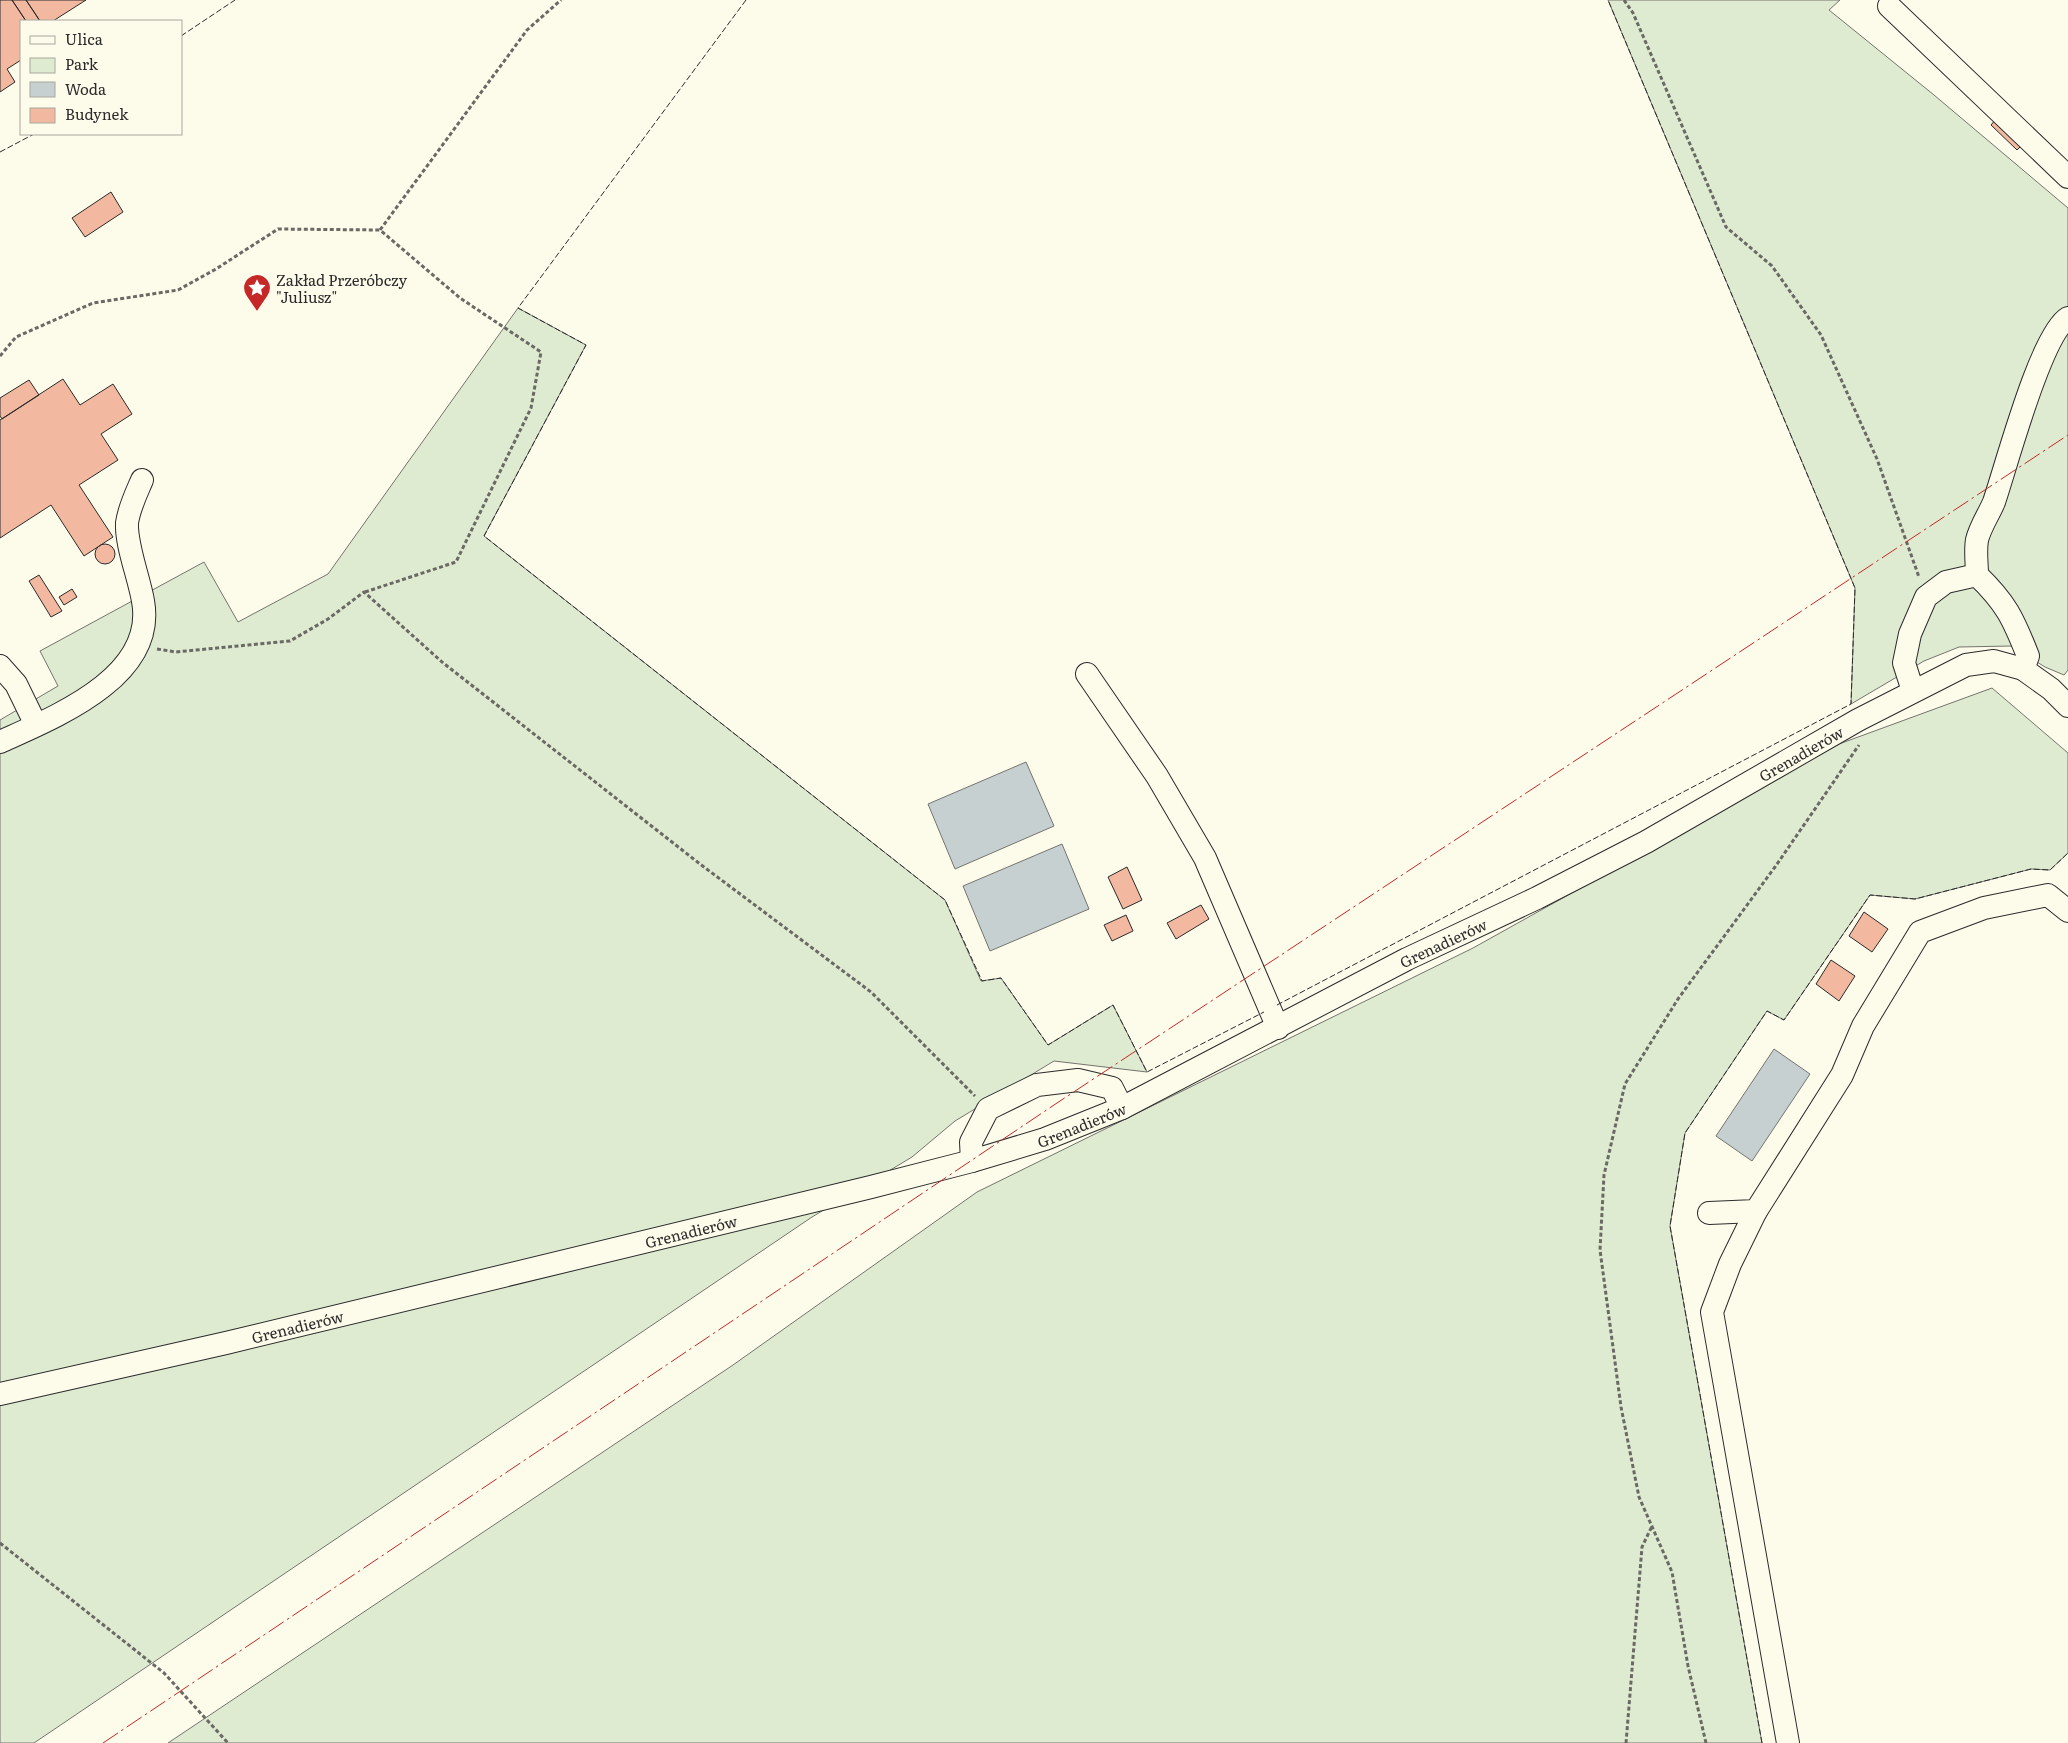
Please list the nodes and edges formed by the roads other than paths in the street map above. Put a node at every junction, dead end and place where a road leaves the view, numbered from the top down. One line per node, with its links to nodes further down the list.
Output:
1 (1889, 6): 2 (street)
2 (2068, 177)
3 (2068, 318): 5 (street)
4 (142, 480): 11 (street)
5 (1976, 575): 7 (street); 9 (street)
6 (0, 666): 11 (street)
7 (2023, 669): 9 (street, Grenadierów); 10 (street, Grenadierów)
8 (1087, 674): 14 (street)
9 (1913, 691): 14 (street, Grenadierów)
10 (2068, 706)
11 (36, 725): 12 (street)
12 (0, 742)
13 (2068, 911): 17 (street)
14 (1278, 1028): 15 (street, Grenadierów)
15 (1122, 1108): 16 (street, Grenadierów); 16 (street)
16 (972, 1161): 19 (street, Grenadierów)
17 (1756, 1211): 18 (street); 20 (street)
18 (1709, 1213)
19 (0, 1394)
20 (1788, 1743)

